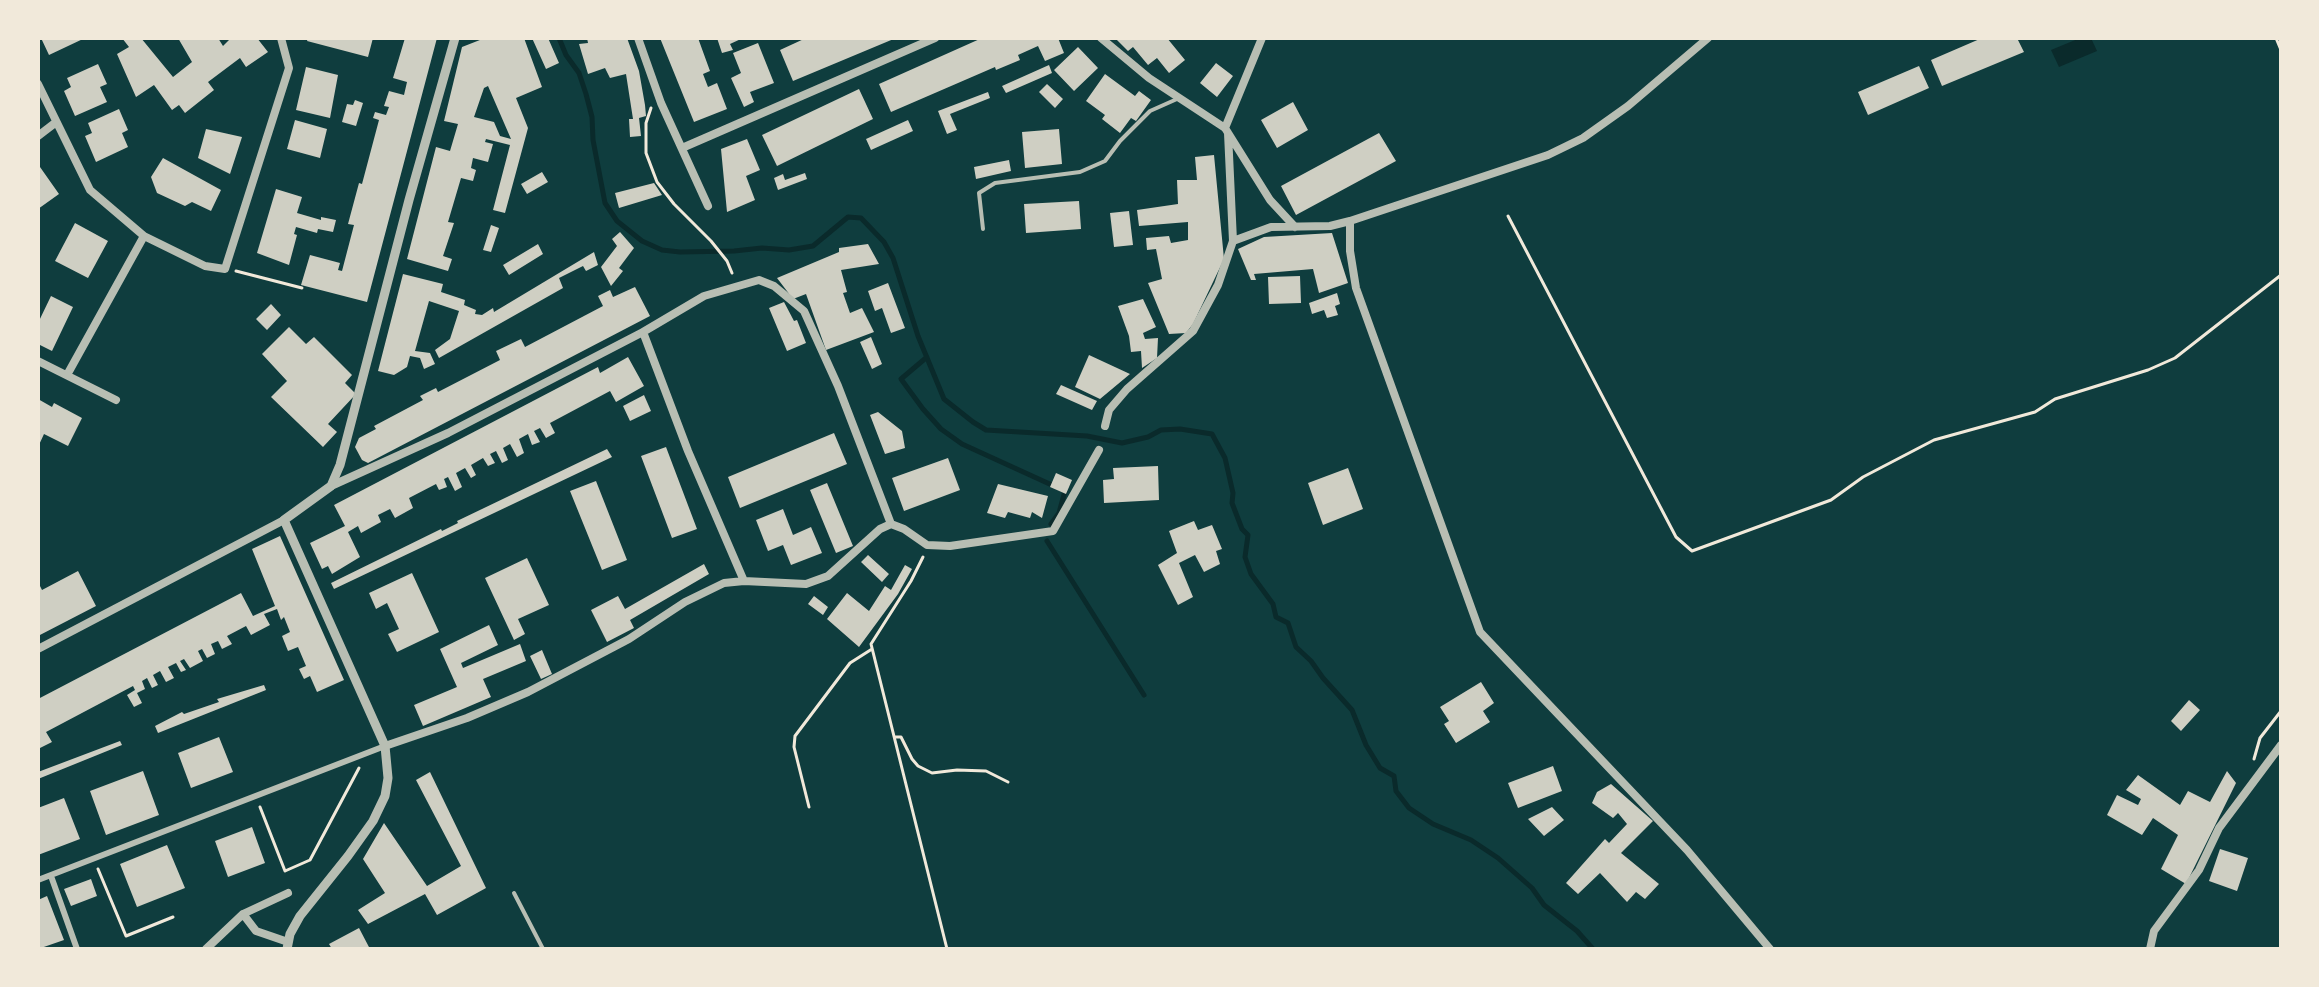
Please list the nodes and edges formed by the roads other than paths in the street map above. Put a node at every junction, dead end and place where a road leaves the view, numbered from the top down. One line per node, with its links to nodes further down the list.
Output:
1 (281, 38): 18 (street)
2 (455, 38): 26 (street)
3 (638, 38): 13 (street)
4 (935, 38): 13 (street)
5 (1101, 38): 9 (street)
6 (1262, 38): 11 (street)
7 (1708, 38): 15 (street)
8 (38, 84): 10 (street)
9 (1179, 98): 11 (street); 17 (lane)
10 (55, 123): 12 (street); 18 (street)
11 (1227, 130): 16 (street); 19 (street)
12 (38, 136)
13 (682, 148): 14 (street)
14 (708, 206)
15 (1350, 221): 16 (street); 42 (street)
16 (1295, 227): 19 (street)
17 (983, 229)
18 (144, 236): 22 (street)
19 (1233, 241): 24 (street)
20 (643, 332): 26 (street); 28 (street); 29 (street)
21 (38, 361): 22 (street)
22 (67, 375): 23 (street)
23 (116, 400)
24 (1105, 426)
25 (1099, 450): 28 (street)
26 (331, 486): 27 (street)
27 (284, 520): 30 (street); 32 (street)
28 (891, 524): 29 (street)
29 (744, 581): 32 (street)
30 (38, 649)
31 (2281, 745): 43 (street)
32 (385, 746): 33 (street); 38 (street)
33 (51, 876): 34 (street); 39 (street)
34 (38, 880)
35 (288, 893): 37 (street)
36 (514, 893): 41 (lane)
37 (243, 914): 38 (street); 40 (street)
38 (288, 946)
39 (77, 949)
40 (206, 949)
41 (543, 949)
42 (1770, 949)
43 (2150, 949)

